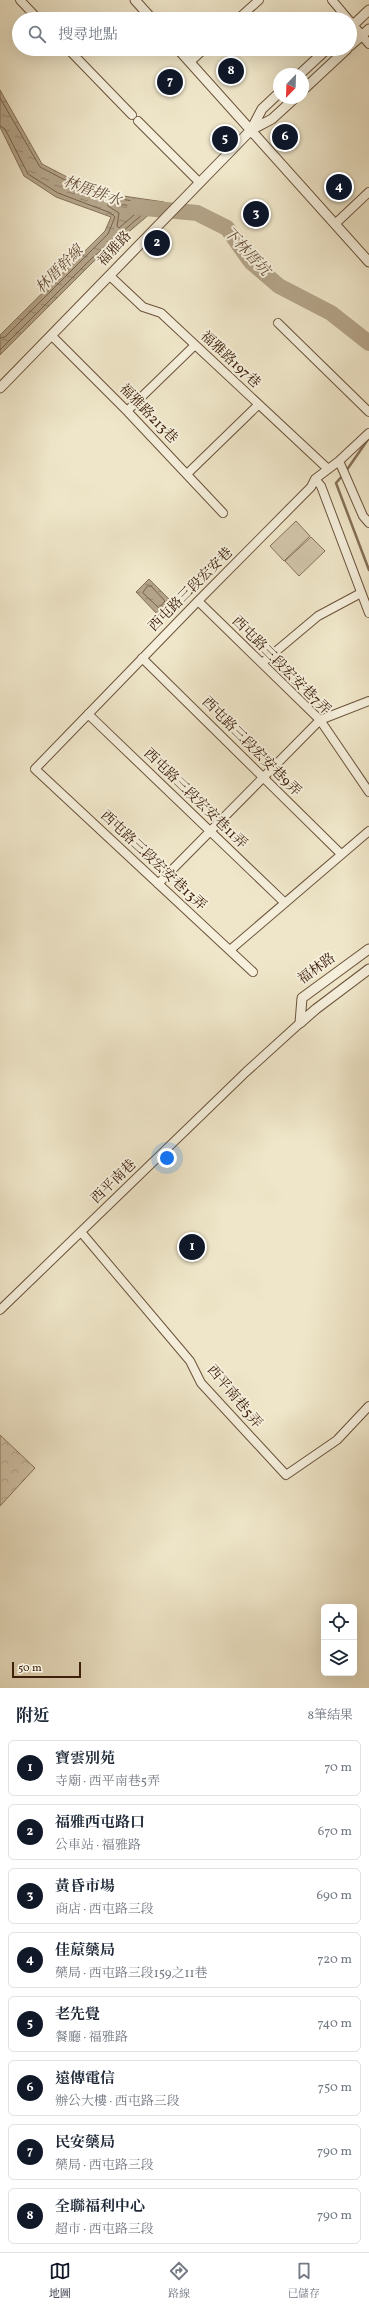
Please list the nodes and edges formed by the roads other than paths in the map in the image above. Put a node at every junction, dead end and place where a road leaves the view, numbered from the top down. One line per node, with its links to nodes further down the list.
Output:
1 (20, 0): 6 (street)
2 (135, 0): 7 (street)
3 (259, 0): 8 (street)
4 (332, 0): 9 (street)
5 (369, 10): 10 (street)
6 (31, 12)
7 (146, 12)
8 (246, 12)
9 (341, 12)
10 (357, 18)
11 (369, 29): 13 (street)
12 (357, 30): 13 (street)
13 (362, 35): 14 (street); 15 (street)
14 (357, 40)
15 (369, 44)
16 (75, 56): 26 (street)
17 (184, 56): 21 (street)
18 (196, 56): 21 (street)
19 (319, 56): 22 (street)
20 (339, 56): 23 (street)
21 (190, 62): 28 (street)
22 (306, 68)
23 (309, 84)
24 (273, 99): 28 (street, 福雅路)
25 (288, 104): 28 (street, 福雅路)
26 (132, 115)
27 (138, 121): 29 (street)
28 (251, 130): 29 (street, 福雅路); 31 (street)
29 (199, 182): 33 (street, 福雅路)
30 (369, 192): 31 (street)
31 (335, 224): 32 (street)
32 (369, 262)
33 (110, 276): 35 (street, 福雅路); 36 (street, 福雅路197巷)
34 (278, 323): 40 (street)
35 (52, 336): 37 (street, 福雅路); 39 (street, 福雅路213巷)
36 (195, 345): 38 (street, 福雅路197巷); 39 (street)
37 (0, 388)
38 (258, 405): 43 (street, 福雅路197巷); 44 (street)
39 (127, 411): 44 (street, 福雅路213巷)
40 (369, 412)
41 (369, 433): 42 (street, 西屯路三段宏安巷)
42 (339, 461): 43 (street, 西屯路三段宏安巷); 47 (street)
43 (328, 469): 45 (street, 西屯路三段宏安巷)
44 (187, 474): 46 (street, 福雅路213巷)
45 (315, 479): 48 (street); 49 (street, 西屯路三段宏安巷)
46 (223, 512)
47 (369, 523)
48 (362, 593): 50 (street); 52 (street)
49 (198, 601): 51 (street, 西屯路三段宏安巷); 52 (street, 西屯路三段宏安巷7弄)
50 (369, 613)
51 (142, 658): 54 (street, 西屯路三段宏安巷); 57 (street, 西屯路三段宏安巷9弄)
52 (262, 663): 55 (street, 西屯路三段宏安巷7弄)
53 (369, 701): 55 (street)
54 (88, 714): 56 (street, 西屯路三段宏安巷); 59 (street, 西屯路三段宏安巷11弄)
55 (320, 720): 57 (street); 58 (street, 西屯路三段宏安巷7弄)
56 (35, 769): 62 (street, 西屯路三段宏安巷13弄)
57 (263, 777): 59 (street); 61 (street, 西屯路三段宏安巷9弄)
58 (369, 792)
59 (210, 831): 62 (street); 63 (street, 西屯路三段宏安巷11弄)
60 (369, 831): 61 (street)
61 (341, 854): 63 (street)
62 (158, 884): 65 (street, 西屯路三段宏安巷13弄)
63 (285, 903): 65 (street)
64 (369, 949): 68 (street, 福林路)
65 (230, 950): 67 (street, 西屯路三段宏安巷13弄)
66 (369, 969): 68 (street)
67 (253, 972)
68 (300, 1023): 69 (street, 西平南巷)
69 (81, 1232): 70 (street, 西平南巷); 71 (street, 西平南巷5弄)
70 (0, 1310)
71 (369, 1406)

